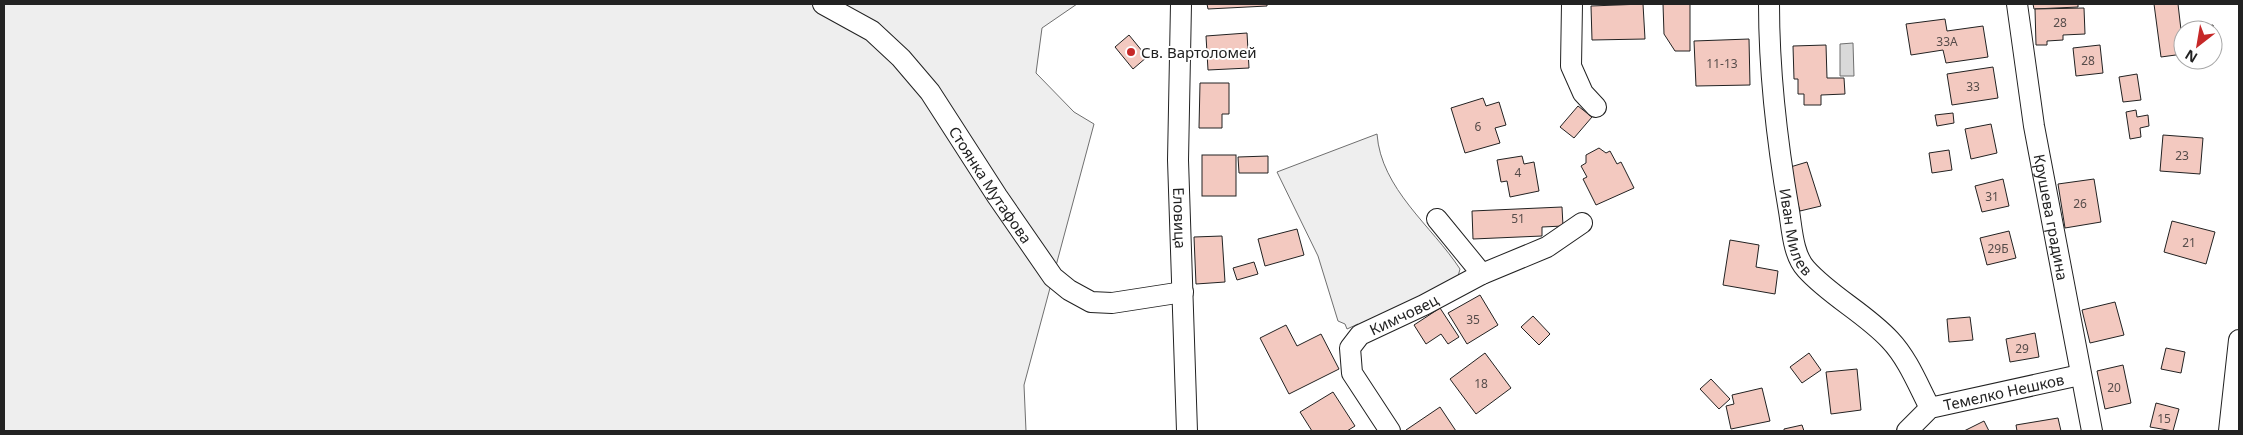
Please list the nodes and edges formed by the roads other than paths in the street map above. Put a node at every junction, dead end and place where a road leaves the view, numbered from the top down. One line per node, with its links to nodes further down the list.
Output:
1 (823, 4): 11 (street, Стоянка Мутафова)
2 (1165, 4): 6 (street)
3 (1572, 4): 7 (street)
4 (1769, 4): 14 (street, Иван Милев)
5 (2017, 4): 13 (street, Крушева градина)
6 (1181, 10): 11 (street, Еловица)
7 (1596, 107)
8 (1437, 219): 10 (street)
9 (1582, 223): 10 (street, Кимчовец)
10 (1482, 274): 16 (street, Кимчовец)
11 (1183, 292): 15 (street, Еловица)
12 (2239, 340): 19 (street)
13 (2080, 375): 14 (street, Темелко Нешков); 18 (street, Крушева градина)
14 (1930, 408): 17 (street, Темелко Нешков)
15 (1187, 431)
16 (1390, 431)
17 (1909, 431)
18 (2092, 431)
19 (2229, 431)

